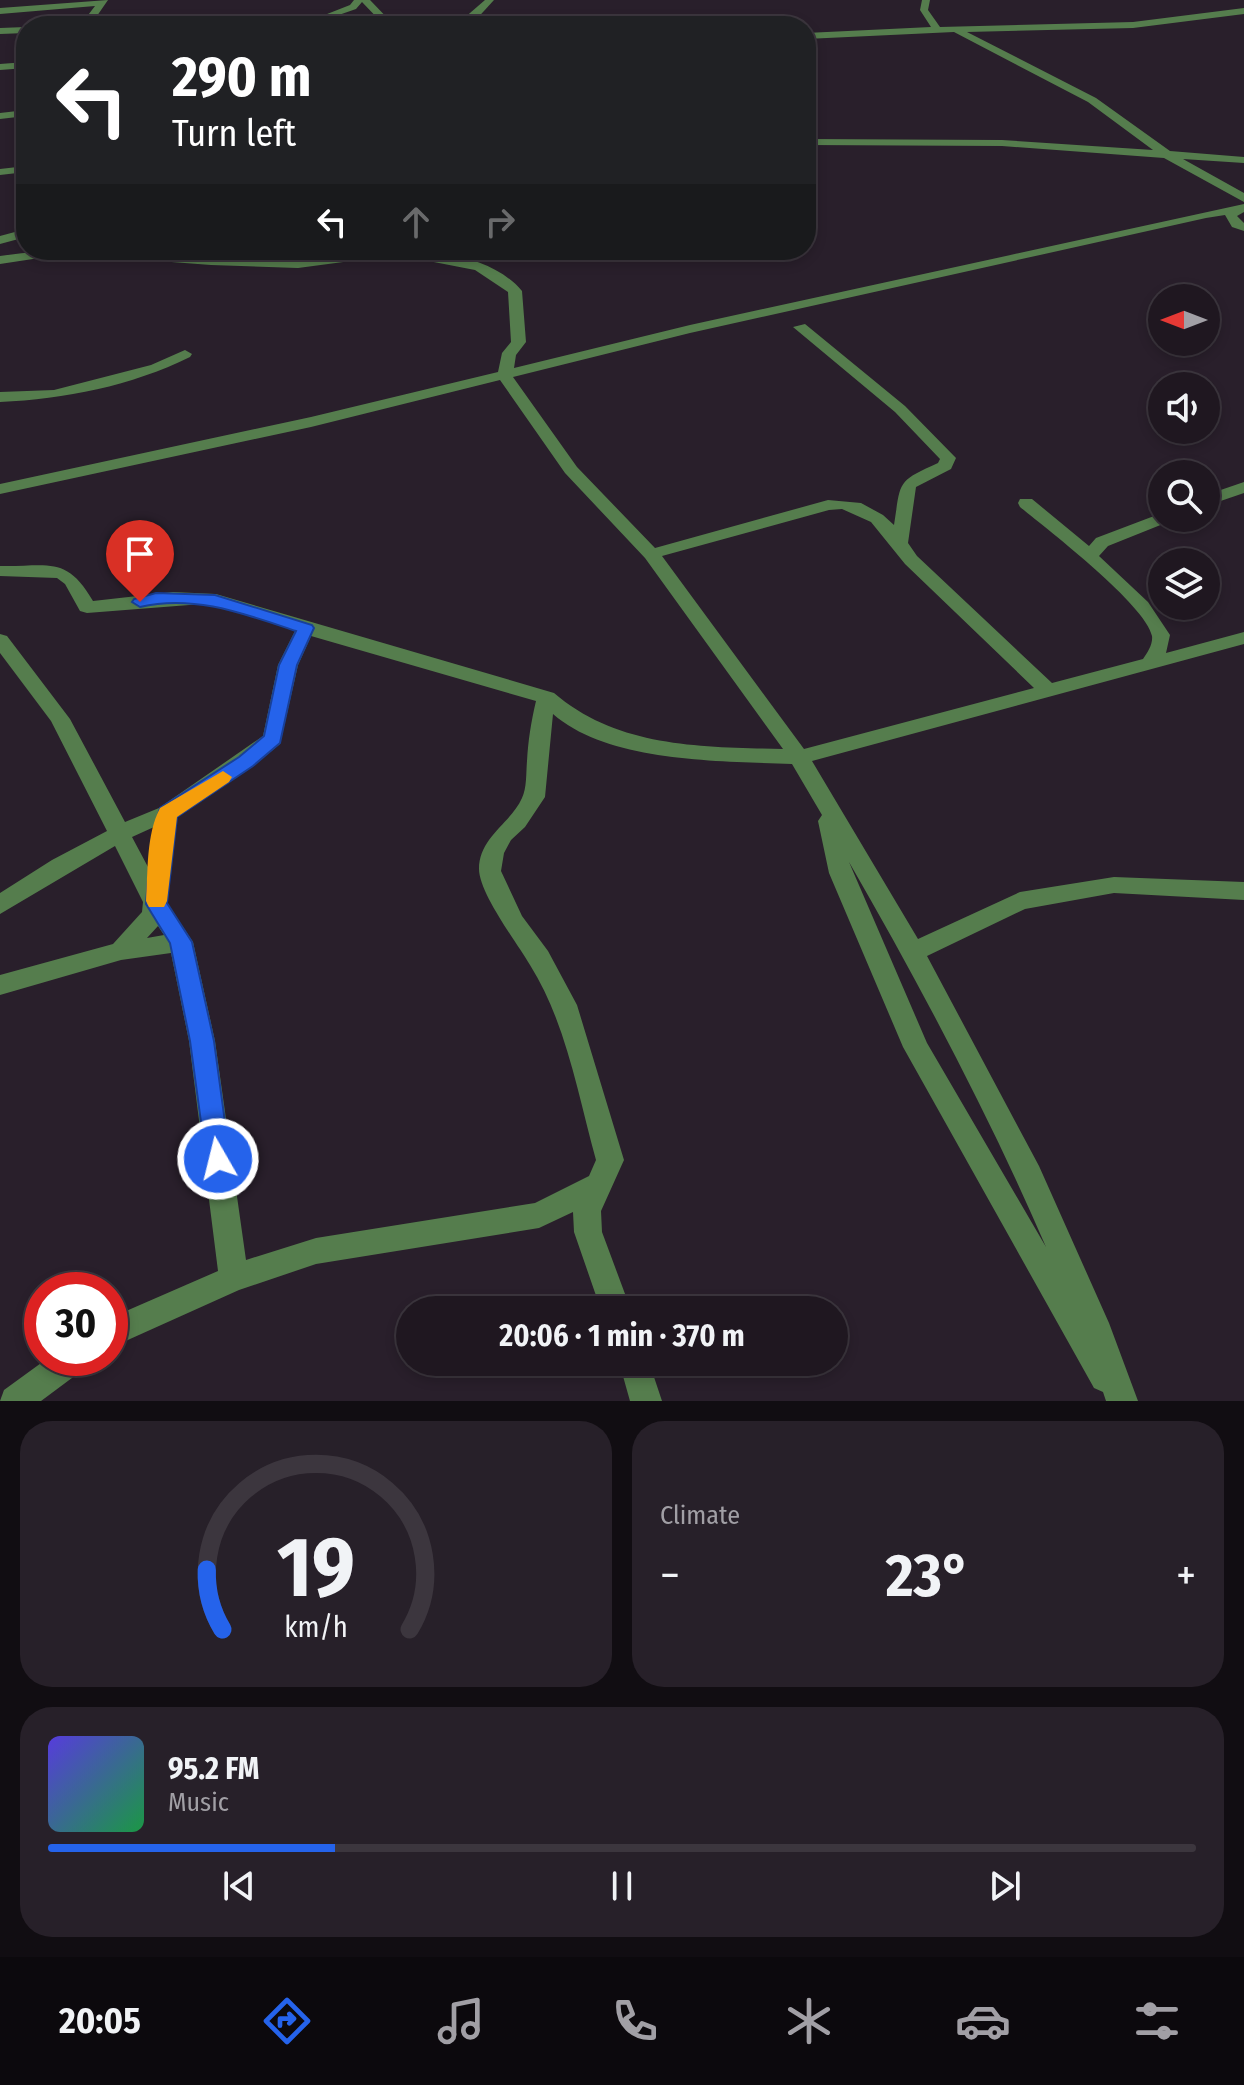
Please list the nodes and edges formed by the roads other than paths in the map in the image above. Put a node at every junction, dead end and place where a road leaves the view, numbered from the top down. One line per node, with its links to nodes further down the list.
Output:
1 (362, 0): 7 (street); 8 (street)
2 (490, 0): 9 (street)
3 (926, 0): 10 (street)
4 (103, 2): 5 (street)
5 (0, 11)
6 (1244, 11): 11 (street)
7 (327, 16)
8 (379, 16)
9 (475, 16)
10 (937, 29): 11 (street); 12 (street)
11 (955, 30): 14 (street)
12 (816, 35)
13 (816, 142): 14 (street)
14 (1169, 156): 15 (street); 16 (street)
15 (1244, 160)
16 (1244, 198)
17 (1238, 209): 18 (street); 24 (street)
18 (1244, 227)
19 (164, 260): 20 (street)
20 (336, 260)
21 (448, 260): 24 (street)
22 (800, 327): 31 (street)
23 (185, 354): 25 (street)
24 (505, 376): 27 (street); 32 (street)
25 (0, 397)
26 (1244, 487): 28 (street)
27 (0, 489)
28 (1220, 496)
29 (1026, 503): 33 (street)
30 (1148, 524): 33 (street)
31 (900, 542): 32 (street); 39 (street)
32 (651, 554): 41 (street)
33 (1089, 557): 38 (street)
34 (0, 571): 35 (street)
35 (306, 628): 40 (street); 43 (street)
36 (1244, 638): 38 (street)
37 (0, 640): 44 (street)
38 (1150, 664): 39 (street)
39 (1048, 690): 41 (street)
40 (547, 698): 41 (street); 52 (street)
41 (799, 757): 42 (street)
42 (824, 801): 50 (street); 60 (street)
43 (167, 813): 44 (street); 46 (street)
44 (121, 832): 46 (street); 47 (street)
45 (1244, 891): 50 (street)
46 (156, 904): 48 (street); 49 (street)
47 (0, 905)
48 (181, 942): 49 (street); 53 (street)
49 (121, 951): 51 (street)
50 (913, 952): 60 (street)
51 (0, 985)
52 (598, 1185): 53 (street); 54 (street)
53 (234, 1278): 55 (street)
54 (611, 1296)
55 (128, 1325)
56 (49, 1376): 58 (street)
57 (638, 1376): 59 (street)
58 (15, 1401)
59 (646, 1401)
60 (1121, 1401)

